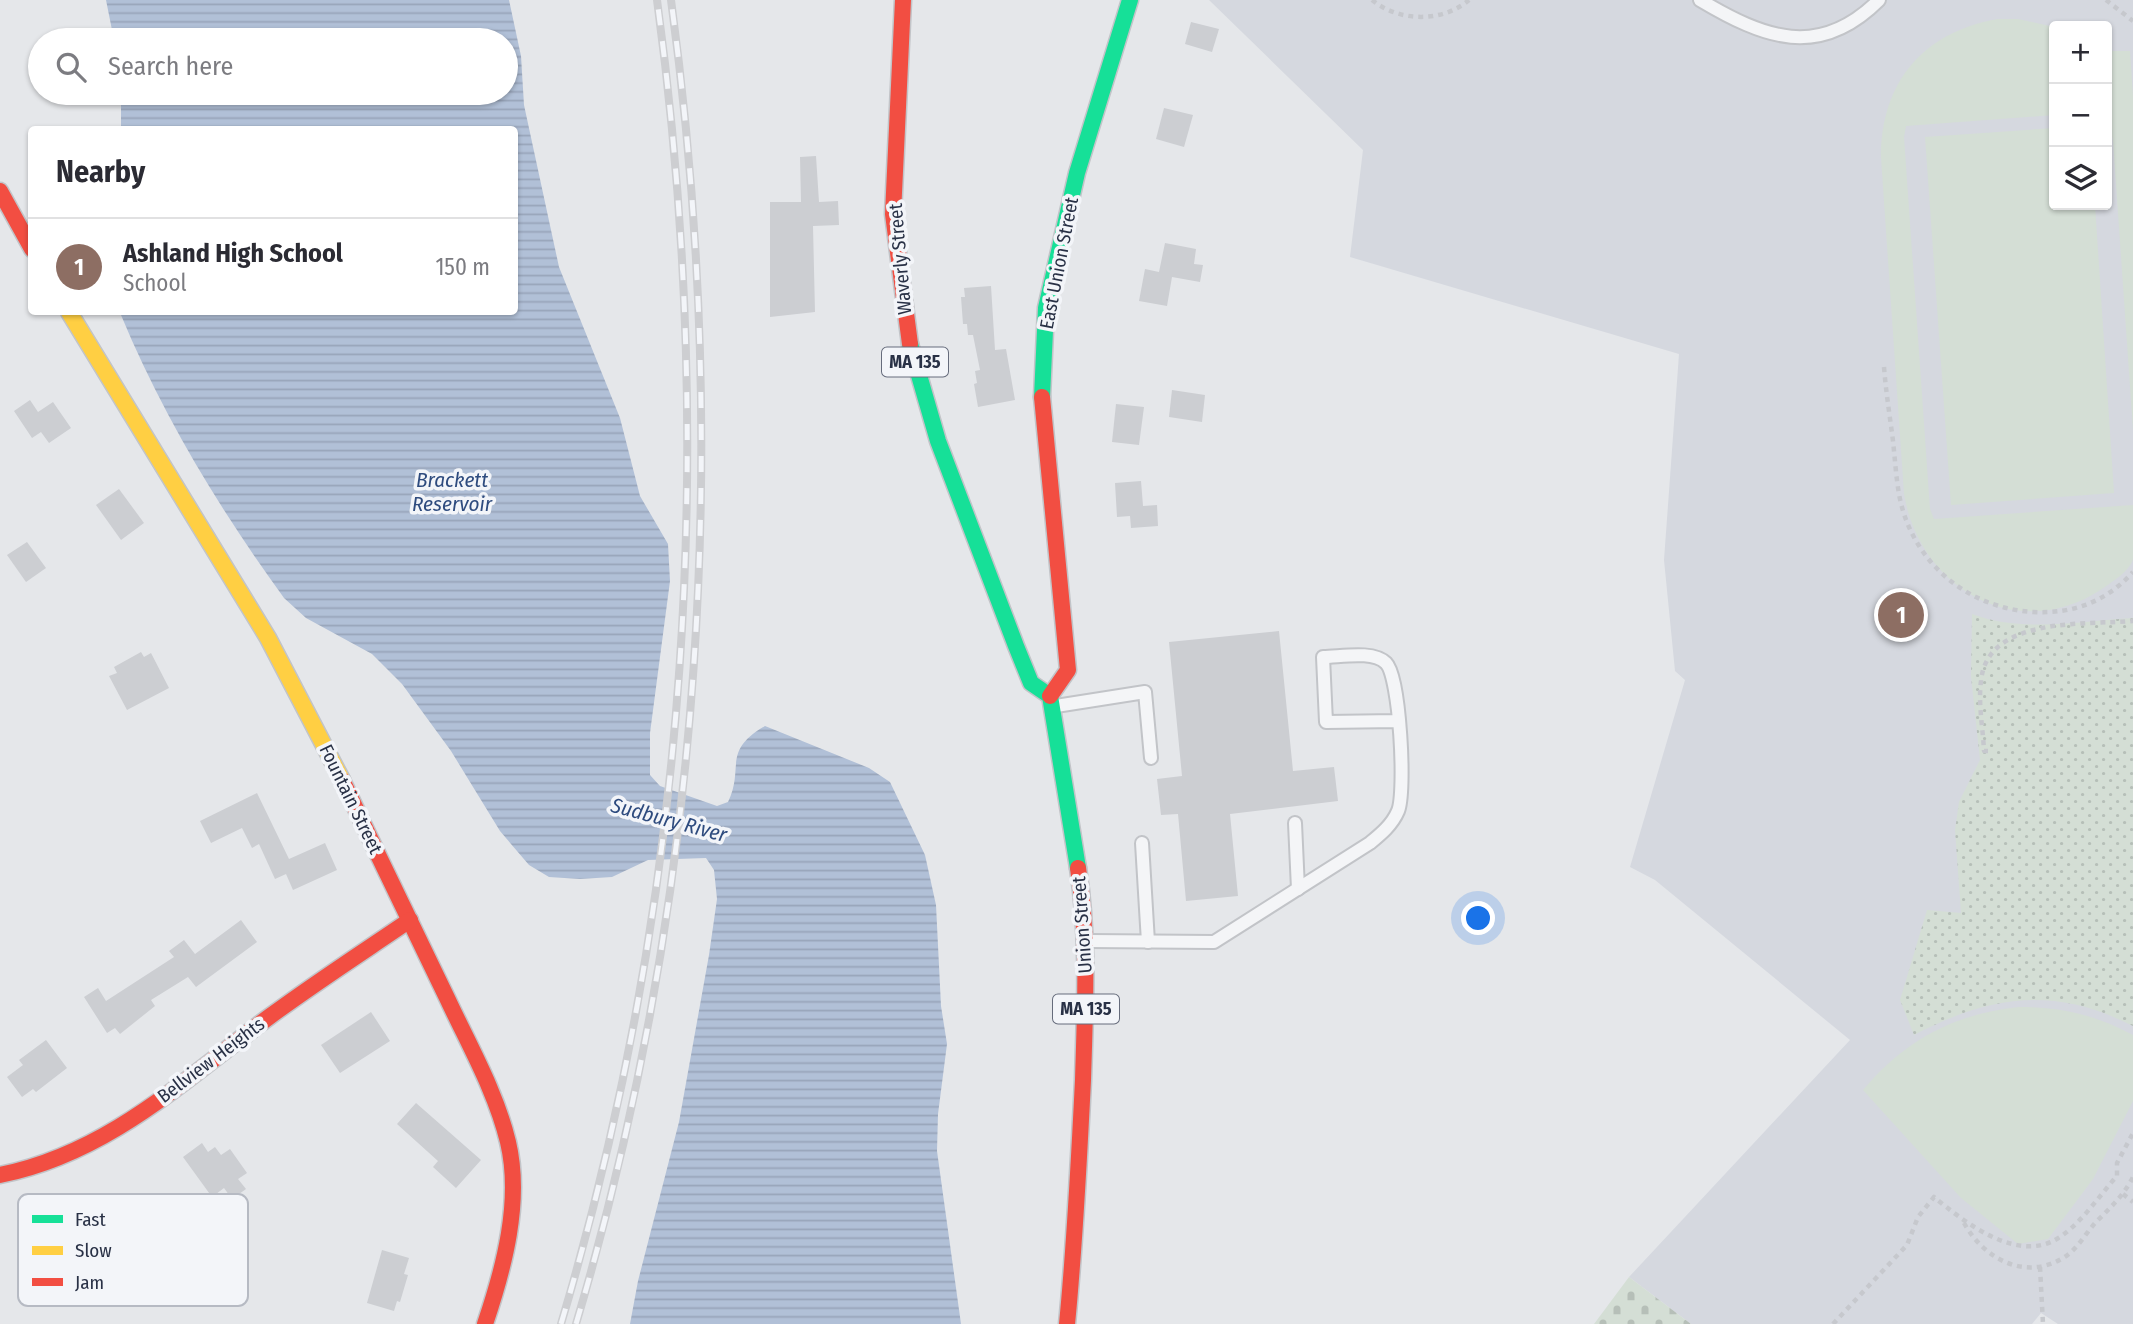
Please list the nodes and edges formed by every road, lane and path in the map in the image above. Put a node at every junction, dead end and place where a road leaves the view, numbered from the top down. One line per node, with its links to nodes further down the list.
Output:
1 (903, 0): 15 (street, Waverly Street / MA 135)
2 (1129, 0): 15 (street, East Union Street)
3 (1373, 0): 4 (path)
4 (1469, 0)
5 (1700, 0): 6 (lane)
6 (1879, 0)
7 (2106, 0): 8 (path)
8 (2133, 20)
9 (0, 191): 10 (street)
10 (28, 242)
11 (71, 315): 22 (street, Fountain Street)
12 (1884, 367): 13 (path)
13 (2133, 572)
14 (2133, 621): 17 (path)
15 (1051, 701): 18 (lane); 23 (street, Union Street / MA 135)
16 (1397, 721): 16 (lane); 21 (lane)
17 (1987, 751)
18 (1151, 758)
19 (1295, 822): 21 (lane)
20 (1142, 843): 24 (lane)
21 (1298, 889): 24 (lane)
22 (410, 920): 26 (street, Bellview Heights); 32 (street, Fountain Street)
23 (1085, 941): 24 (lane); 33 (street, Union Street / MA 135)
24 (1148, 942)
25 (2133, 1133): 30 (path)
26 (0, 1175)
27 (2133, 1177): 28 (path)
28 (2123, 1195): 29 (path); 31 (path)
29 (2133, 1202)
30 (1964, 1222): 31 (path); 34 (path)
31 (2040, 1267): 35 (path)
32 (485, 1324)
33 (1067, 1324)
34 (1833, 1324)
35 (2043, 1324)

